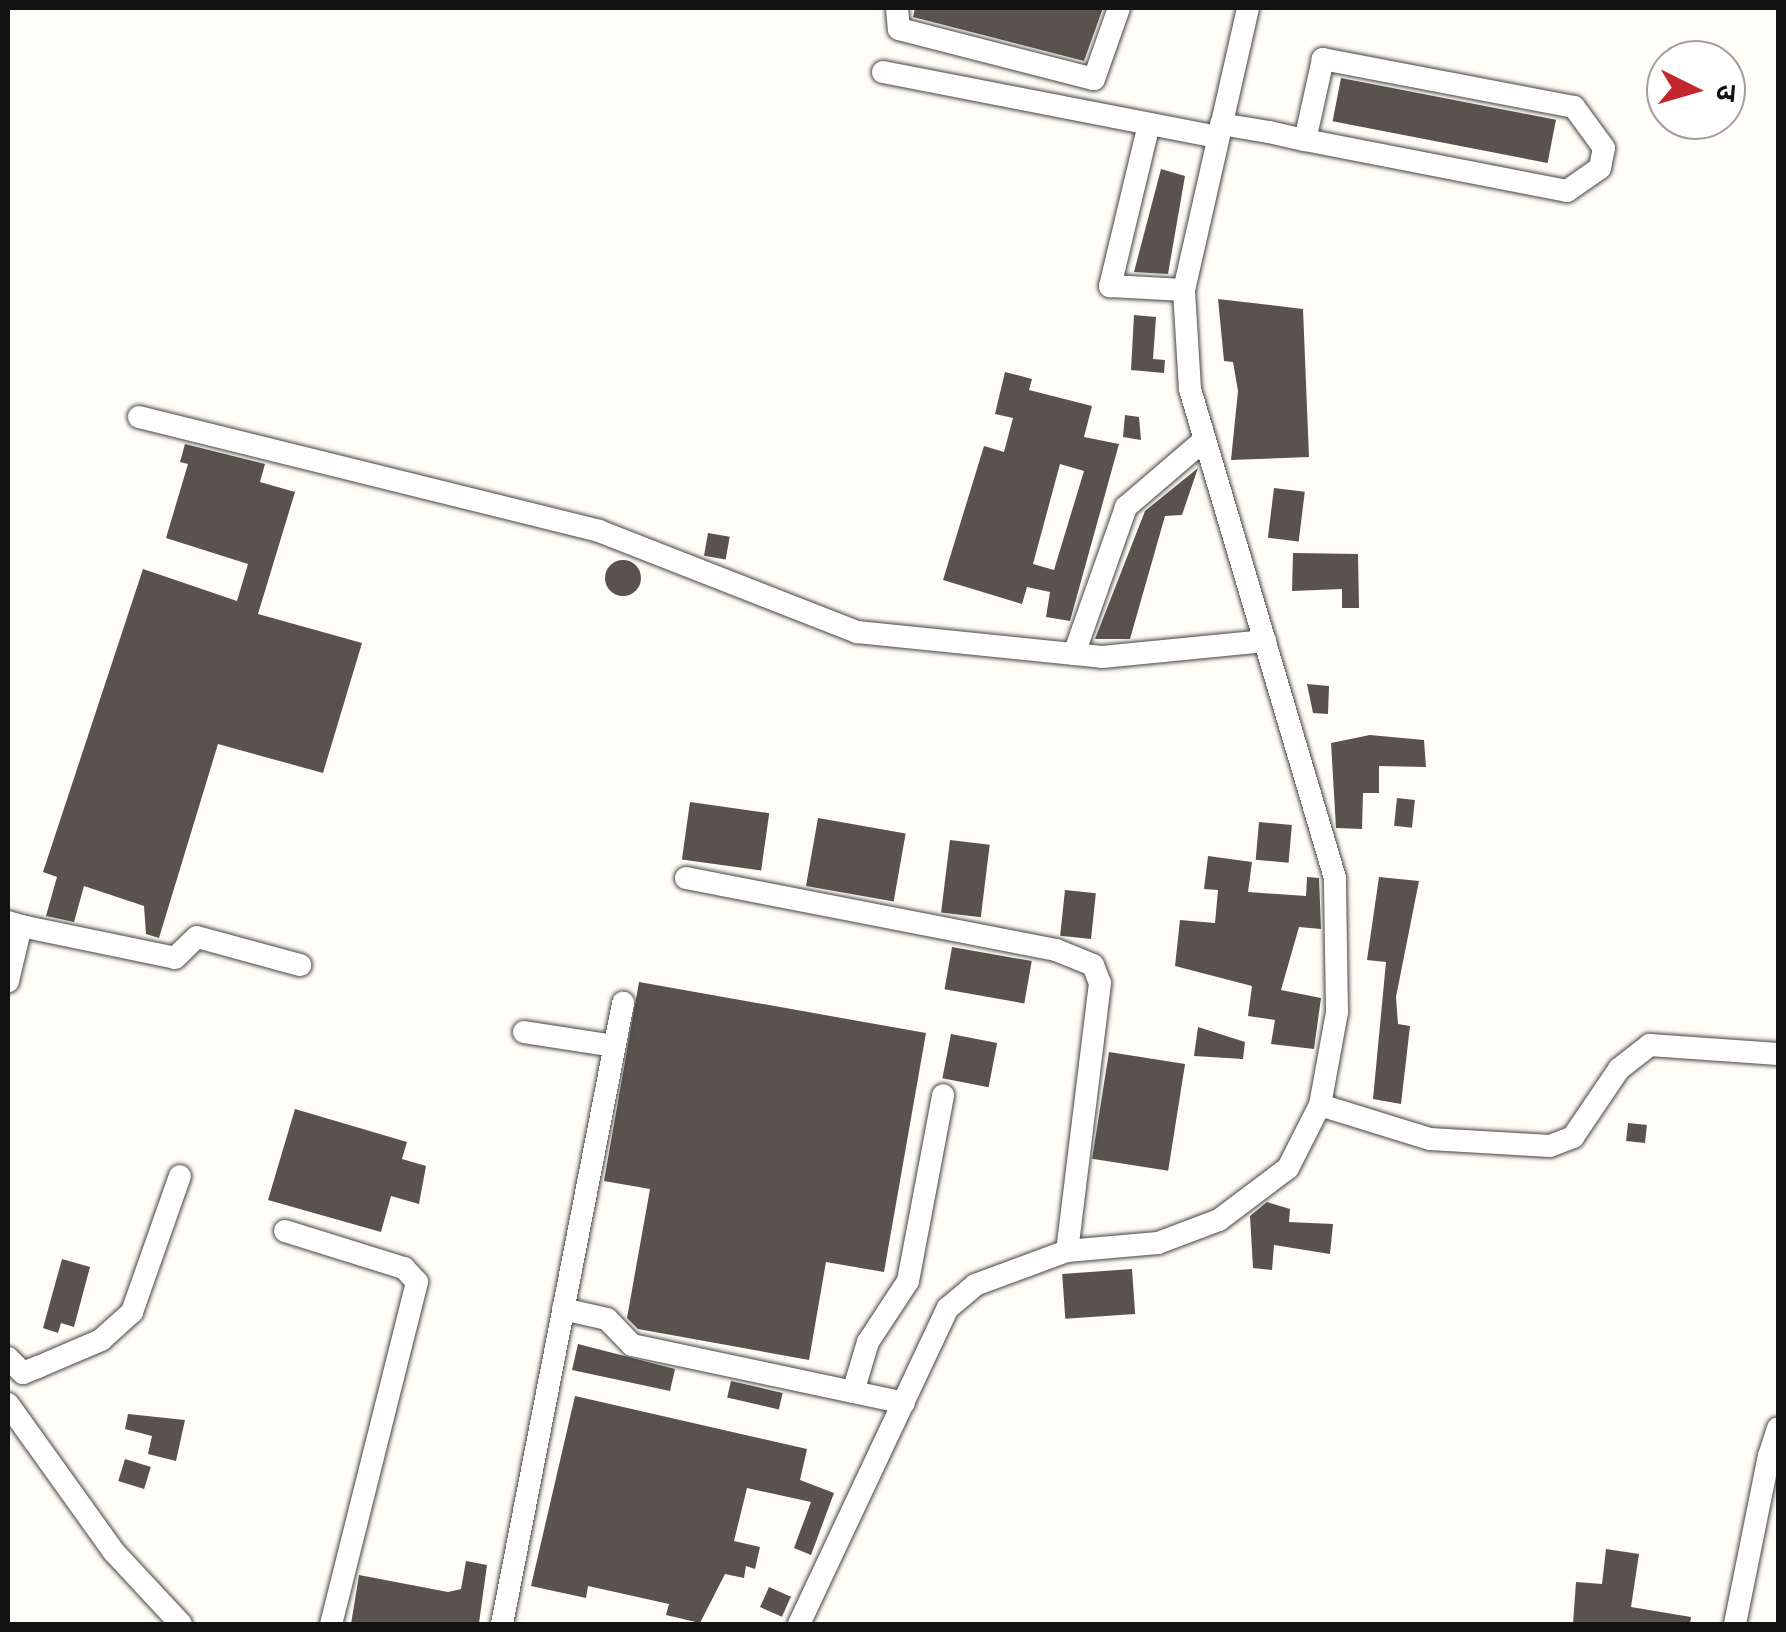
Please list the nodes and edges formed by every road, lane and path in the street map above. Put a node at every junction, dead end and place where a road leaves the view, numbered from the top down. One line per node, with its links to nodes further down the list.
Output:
1 (897, 8): 2 (street)
2 (1118, 8)
3 (1248, 8): 6 (street)
4 (883, 72): 5 (street)
5 (1149, 124): 6 (street); 8 (street)
6 (1219, 130): 7 (street); 8 (street)
7 (1304, 140): 7 (street)
8 (1184, 290): 10 (street)
9 (139, 417): 12 (street)
10 (1202, 440): 11 (street); 12 (street)
11 (1265, 641): 12 (street); 22 (street)
12 (1074, 654)
13 (686, 878): 25 (street)
14 (14, 924): 15 (street); 16 (street)
15 (300, 965)
16 (8, 980)
17 (623, 1002): 19 (street)
18 (524, 1032): 19 (street)
19 (614, 1046): 26 (street)
20 (1778, 1054): 22 (street)
21 (943, 1095): 28 (street)
22 (1320, 1105): 25 (street)
23 (180, 1176): 27 (street)
24 (285, 1231): 34 (street)
25 (1067, 1251): 29 (street)
26 (563, 1310): 28 (street); 35 (street)
27 (8, 1358)
28 (853, 1392): 29 (street)
29 (904, 1403): 36 (street)
30 (8, 1404): 33 (street)
31 (1778, 1428): 32 (street)
32 (1774, 1457): 37 (street)
33 (181, 1624)
34 (331, 1624)
35 (502, 1624)
36 (799, 1624)
37 (1734, 1624)

